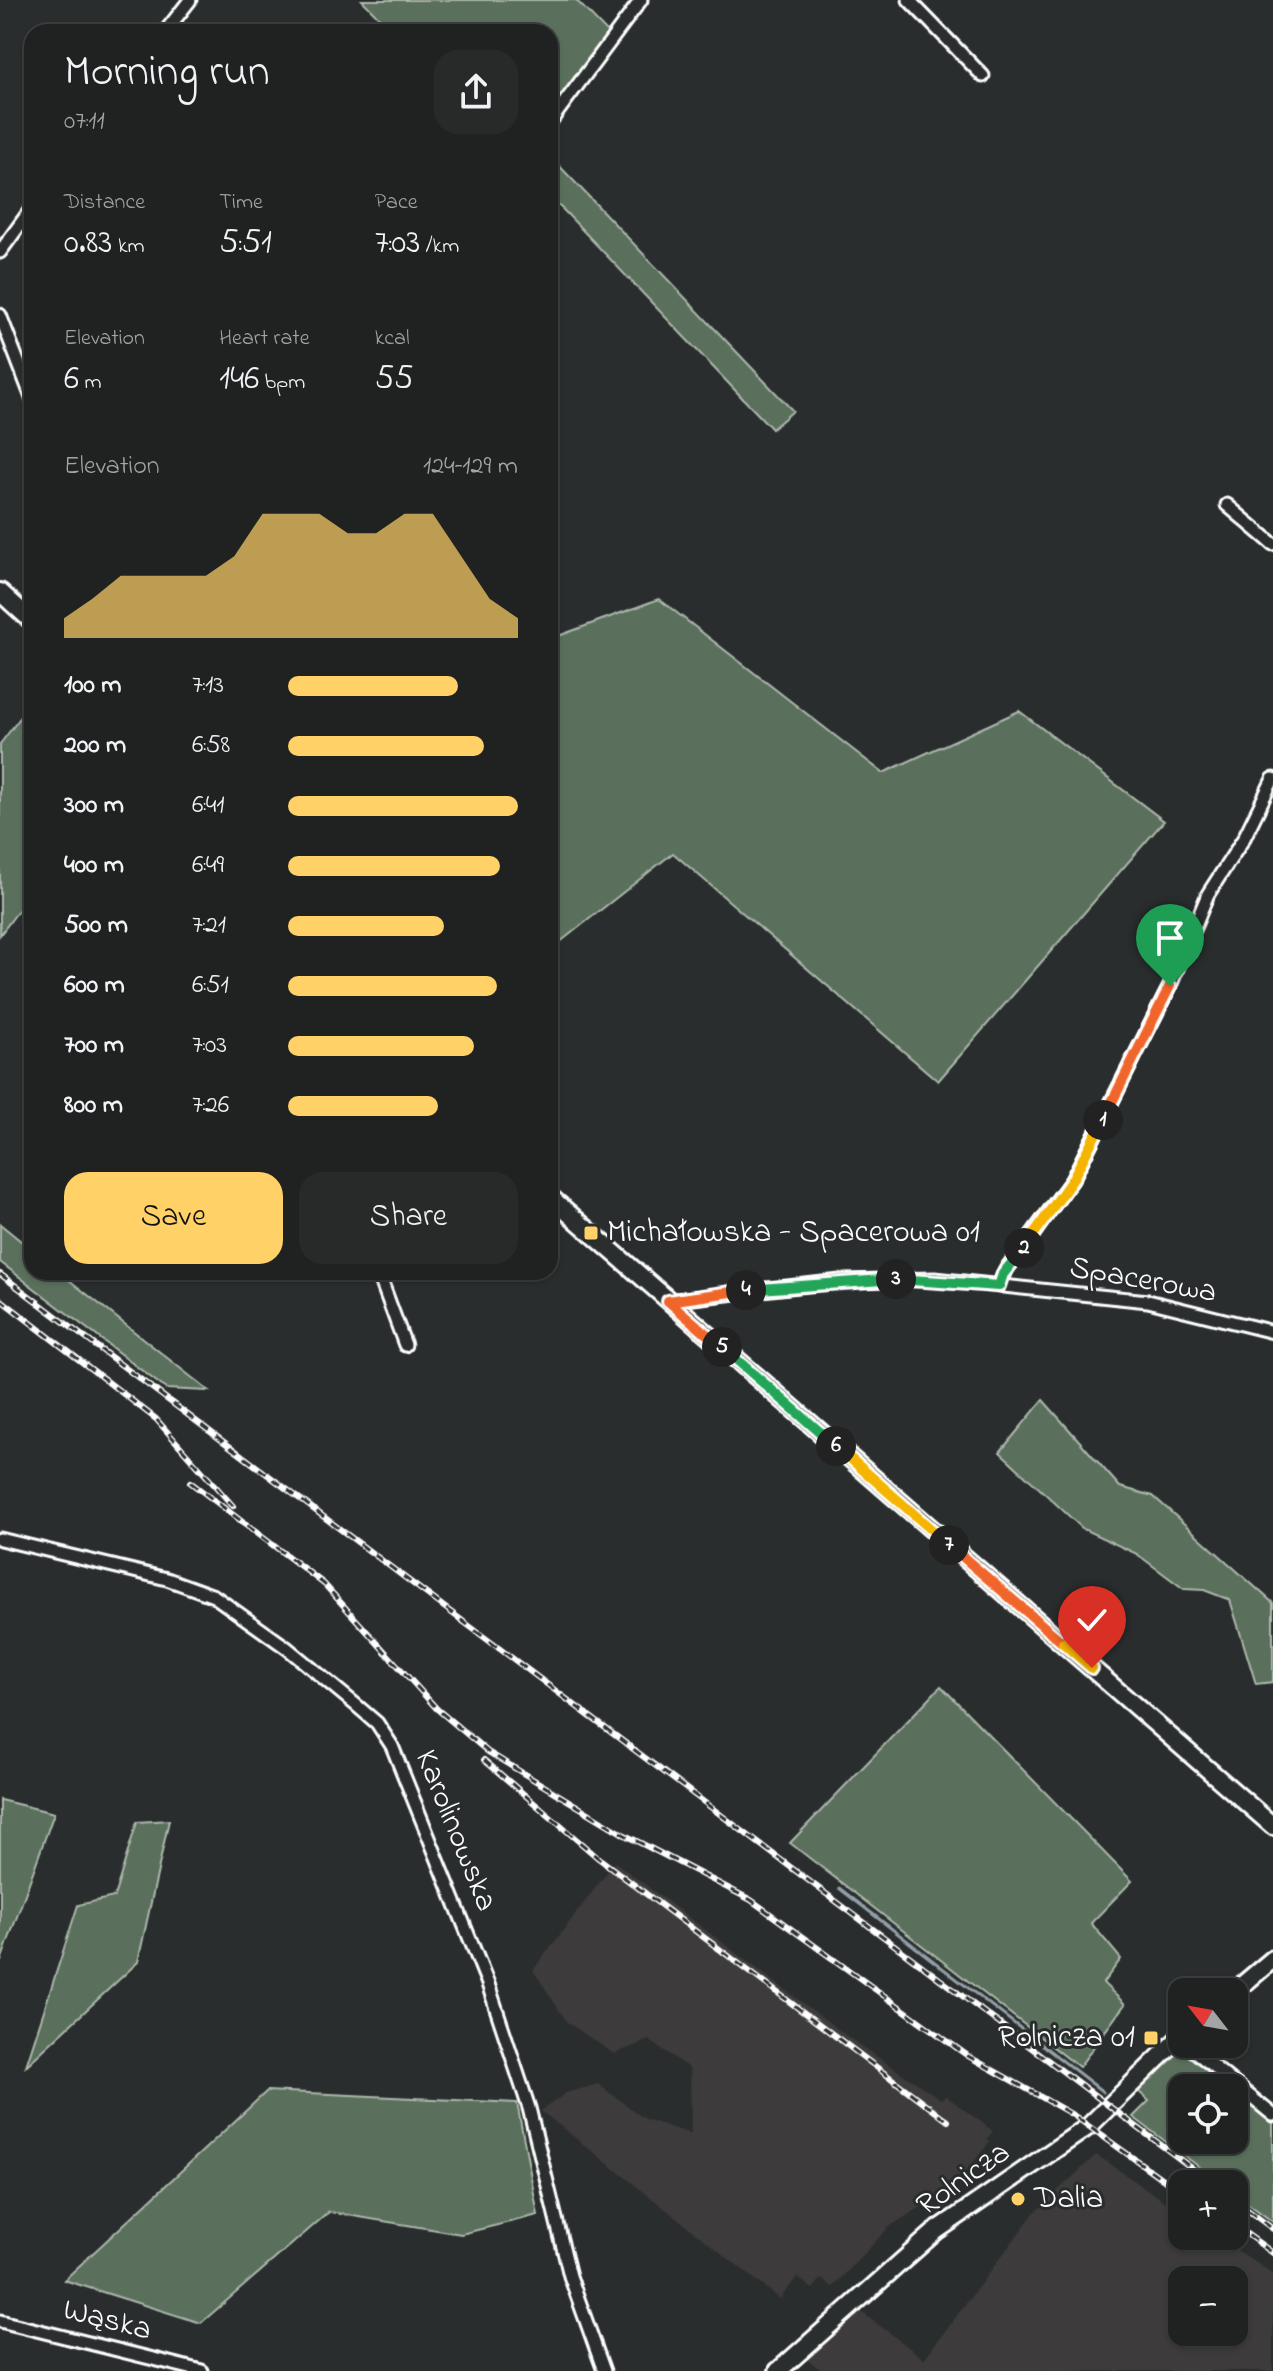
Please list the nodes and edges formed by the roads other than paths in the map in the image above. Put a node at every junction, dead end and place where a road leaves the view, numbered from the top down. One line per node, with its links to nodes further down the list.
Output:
1 (190, 0): 4 (street)
2 (641, 0): 6 (street)
3 (909, 0): 5 (street)
4 (171, 24)
5 (983, 76)
6 (558, 111)
7 (24, 219): 8 (street)
8 (0, 252)
9 (0, 315): 10 (street)
10 (24, 377)
11 (1227, 505): 12 (street)
12 (1273, 544)
13 (0, 592): 14 (street)
14 (24, 614)
15 (1273, 779): 18 (street)
16 (558, 1204): 19 (street)
17 (381, 1280): 21 (street)
18 (999, 1286): 19 (street, Spacerowa); 20 (street, Spacerowa)
19 (668, 1301): 23 (street)
20 (1273, 1332)
21 (405, 1345)
22 (0, 1539): 31 (street, Karolinowska)
23 (1273, 1826)
24 (1273, 1959): 25 (street)
25 (1248, 1980)
26 (1168, 2052): 32 (street, Rolnicza)
27 (1205, 2058): 28 (street)
28 (1273, 2115)
29 (0, 2321): 30 (street, Wąska)
30 (202, 2371)
31 (604, 2371)
32 (778, 2371)

